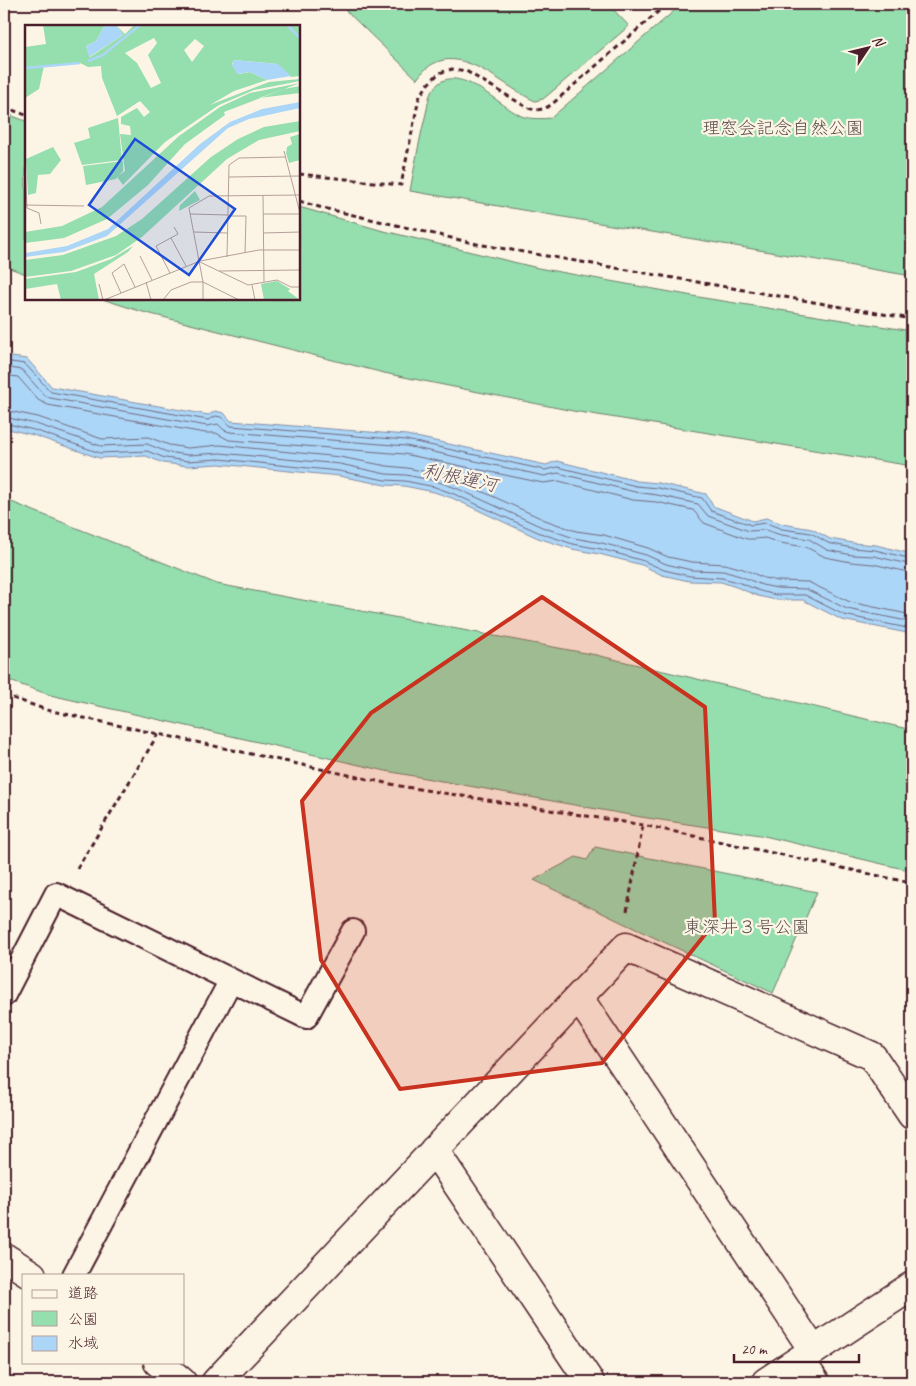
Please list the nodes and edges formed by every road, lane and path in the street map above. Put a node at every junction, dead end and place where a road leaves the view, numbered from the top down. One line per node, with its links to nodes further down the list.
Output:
1 (668, 4): 4 (path)
2 (4, 107): 3 (path)
3 (25, 115)
4 (300, 174)
5 (300, 200): 6 (path)
6 (912, 319)
7 (4, 695): 8 (path)
8 (158, 734): 9 (path); 11 (path)
9 (643, 825): 10 (path); 12 (path)
10 (912, 883)
11 (56, 894): 14 (lane); 15 (lane)
12 (627, 908)
13 (352, 931): 14 (lane)
14 (231, 980): 21 (lane)
15 (4, 995)
16 (579, 998): 17 (street); 18 (street); 23 (street)
17 (912, 1115)
18 (434, 1150): 26 (street); 27 (street)
19 (4, 1257): 20 (street)
20 (30, 1274)
21 (75, 1274)
22 (912, 1286): 23 (street)
23 (807, 1355): 28 (street); 29 (street)
24 (160, 1364): 25 (street)
25 (182, 1382)
26 (216, 1382)
27 (590, 1382)
28 (766, 1382)
29 (815, 1382)

